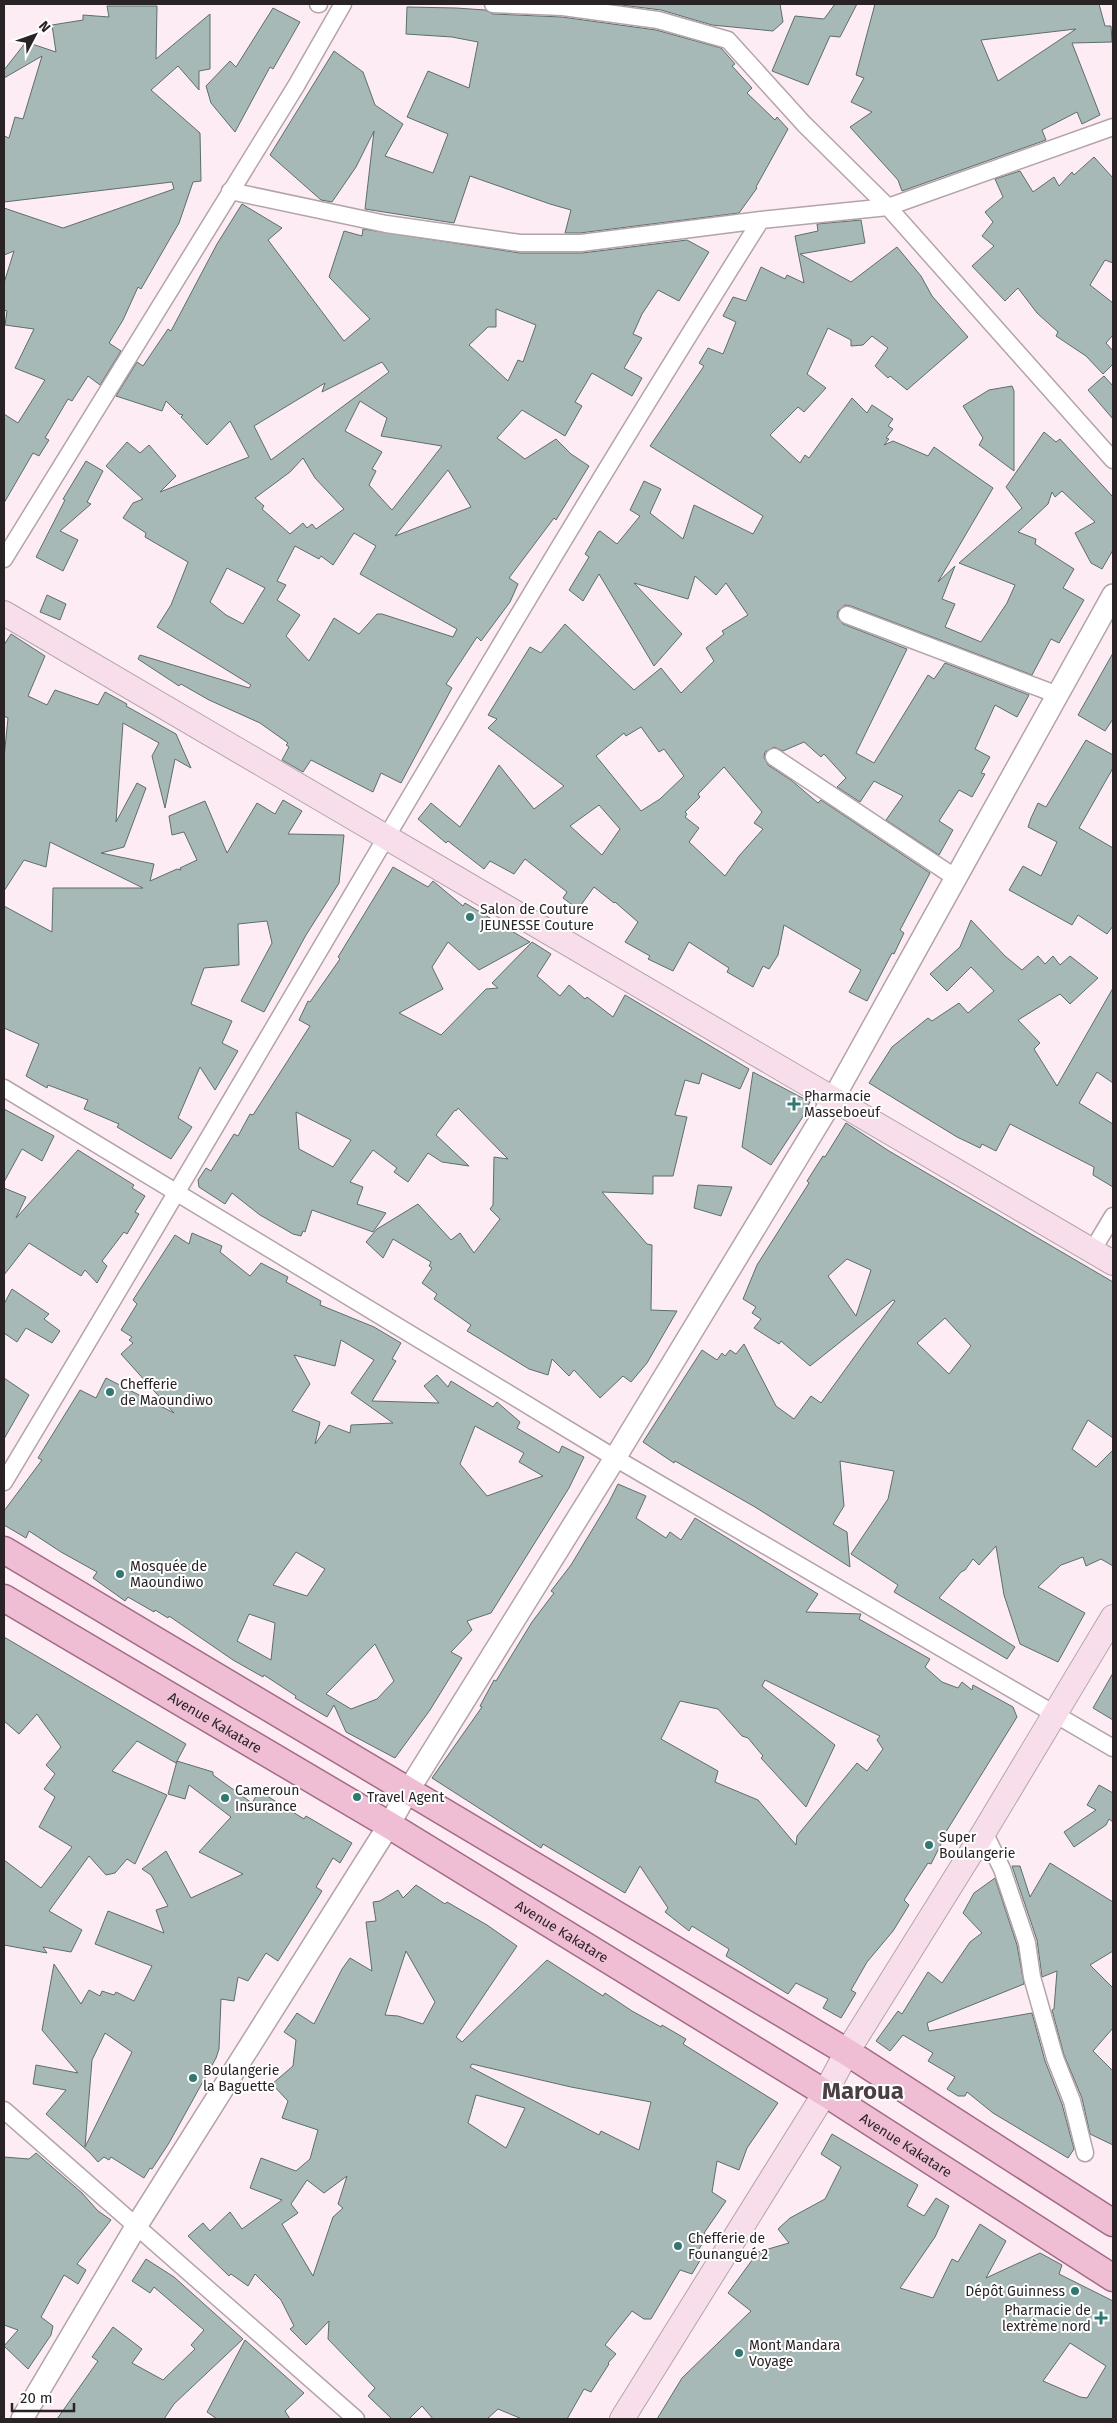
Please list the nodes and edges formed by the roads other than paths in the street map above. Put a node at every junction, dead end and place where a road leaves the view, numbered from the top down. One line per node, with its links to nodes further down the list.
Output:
1 (343, 4): 4 (street)
2 (493, 4): 5 (street)
3 (1113, 128): 5 (street)
4 (230, 191): 6 (street); 8 (street)
5 (888, 207): 6 (street); 7 (street)
6 (761, 220): 14 (street)
7 (1113, 460)
8 (4, 559)
9 (1113, 595): 12 (street)
10 (4, 613): 14 (main road)
11 (847, 615): 12 (street)
12 (1058, 695): 15 (street)
13 (774, 757): 15 (street)
14 (386, 838): 17 (main road); 18 (street)
15 (956, 878): 17 (street)
16 (4, 1088): 18 (street)
17 (834, 1099): 20 (main road); 22 (street)
18 (178, 1194): 22 (street); 23 (street)
19 (1113, 1216): 20 (street)
20 (1092, 1251): 21 (main road)
21 (1113, 1263)
22 (615, 1458): 27 (street); 29 (street)
23 (4, 1482)
24 (4, 1550): 29 (main road)
25 (4, 1598): 30 (main road, Avenue Kakatare)
26 (1113, 1617): 27 (main road)
27 (1055, 1713): 28 (street); 31 (main road)
28 (1113, 1748)
29 (408, 1791): 30 (street); 32 (main road)
30 (389, 1825): 33 (main road, Avenue Kakatare); 37 (street)
31 (984, 1832): 32 (main road); 35 (street)
32 (846, 2052): 33 (main road); 36 (main road)
33 (825, 2093): 38 (main road, Avenue Kakatare); 41 (main road)
34 (4, 2110): 37 (street)
35 (1085, 2152)
36 (1113, 2223)
37 (137, 2225): 39 (street); 40 (street)
38 (1113, 2278)
39 (22, 2419)
40 (356, 2419)
41 (622, 2419)

